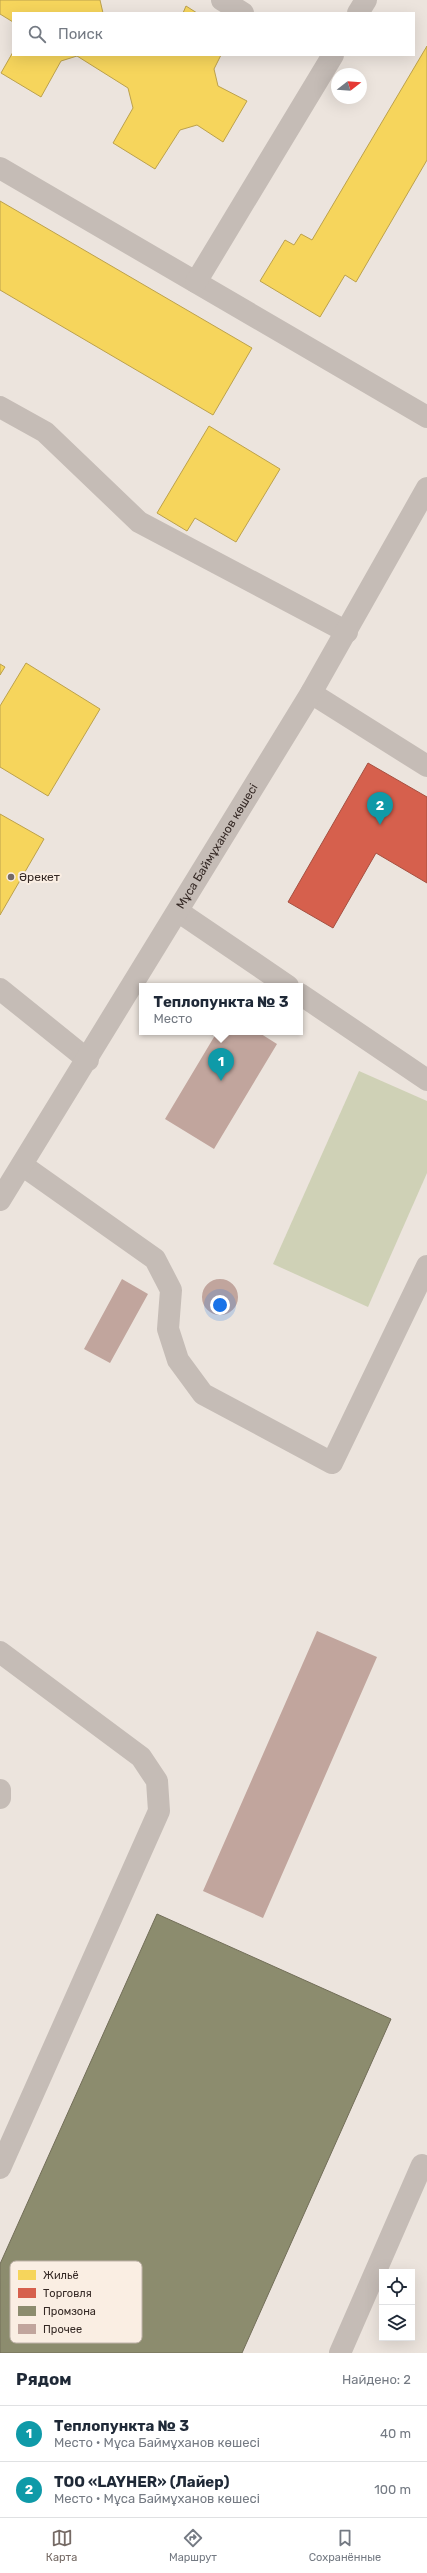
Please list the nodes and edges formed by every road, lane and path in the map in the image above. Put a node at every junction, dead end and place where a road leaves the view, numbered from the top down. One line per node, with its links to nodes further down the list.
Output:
1 (222, 0): 3 (street)
2 (366, 0): 4 (street)
3 (241, 12)
4 (359, 12)
5 (324, 58): 7 (street)
6 (0, 168): 7 (street)
7 (196, 282): 9 (street)
8 (0, 407): 11 (street)
9 (427, 417)
10 (427, 488): 11 (street, Мұса Баймұханов көшесі)
11 (347, 632): 12 (street, Мұса Баймұханов көшесі)
12 (311, 693): 13 (street); 14 (street, Мұса Баймұханов көшесі)
13 (427, 766)
14 (179, 912): 15 (street); 18 (street, Мұса Баймұханов көшесі)
15 (284, 983)
16 (0, 989): 18 (street)
17 (303, 996): 19 (street)
18 (88, 1060): 20 (street, Мұса Баймұханов көшесі)
19 (427, 1080)
20 (22, 1165): 21 (street, Мұса Баймұханов көшесі); 22 (street)
21 (0, 1200)
22 (427, 1266)
23 (0, 1652): 27 (street)
24 (0, 1790): 25 (street)
25 (0, 1798)
26 (422, 2165): 28 (street)
27 (0, 2168)
28 (340, 2353)

